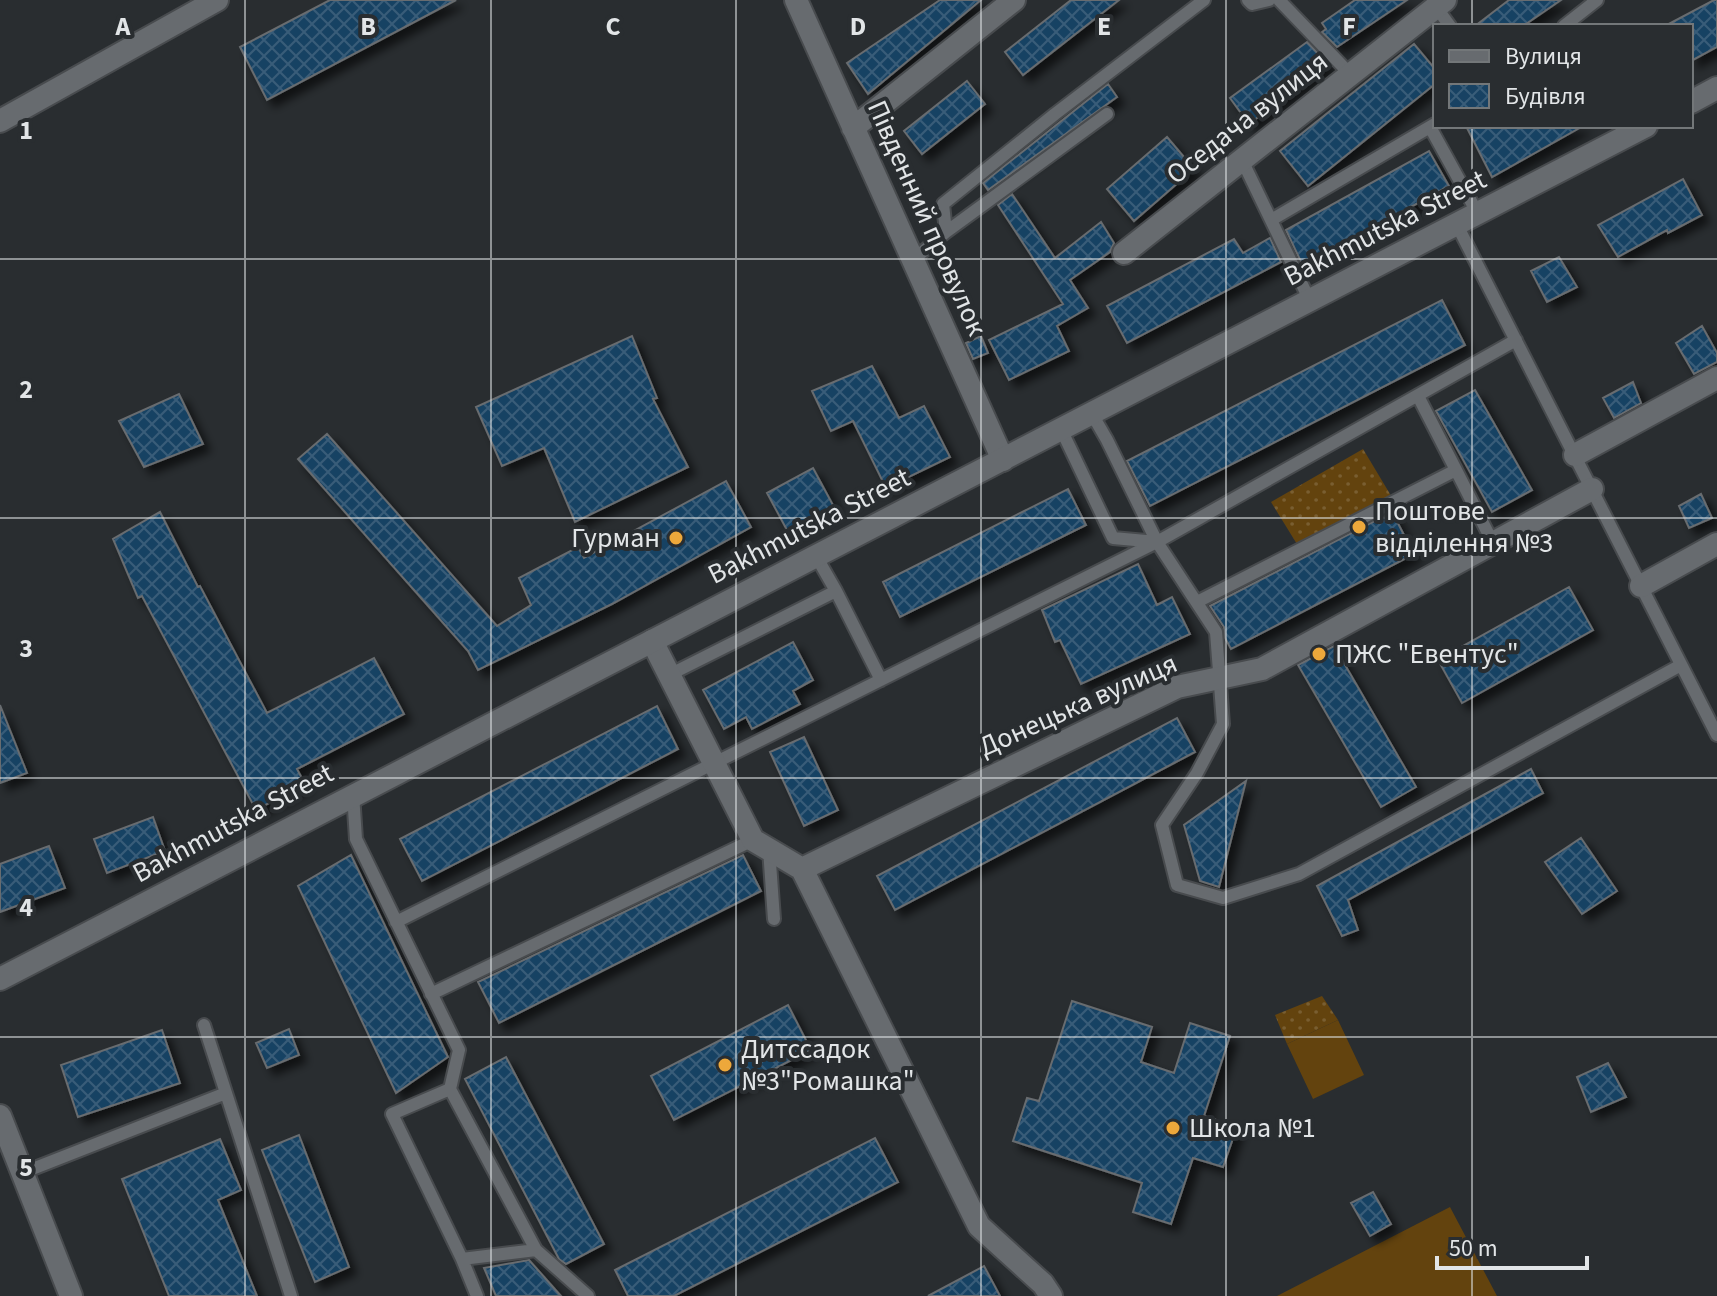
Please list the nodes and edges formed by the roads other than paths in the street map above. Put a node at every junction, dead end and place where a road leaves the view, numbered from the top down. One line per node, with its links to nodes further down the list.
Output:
1 (217, 0): 16 (street)
2 (796, 0): 18 (street, Південний провулок)
3 (1014, 0): 18 (street)
4 (1204, 0): 25 (lane)
5 (1248, 0): 6 (lane)
6 (1269, 0)
7 (1279, 0): 12 (lane)
8 (1597, 0): 11 (lane)
9 (1440, 3): 10 (lane); 12 (street, Оседача вулиця)
10 (1449, 24)
11 (1567, 24)
12 (1351, 75): 21 (street, Оседача вулиця)
13 (1717, 88): 14 (street)
14 (1693, 101)
15 (1107, 114): 25 (lane)
16 (0, 121)
17 (1432, 126): 23 (lane)
18 (853, 128): 27 (street, Південний провулок)
19 (1433, 128): 22 (lane)
20 (1642, 128): 22 (street, Bakhmutska Street)
21 (1242, 160): 23 (lane); 26 (street, Оседача вулиця)
22 (1478, 214): 24 (street, Bakhmutska Street)
23 (1271, 220): 28 (lane)
24 (1457, 225): 28 (street, Bakhmutska Street); 29 (lane)
25 (946, 232): 27 (lane)
26 (1124, 253)
27 (913, 260): 35 (street, Південний провулок)
28 (1310, 301): 32 (street, Bakhmutska Street)
29 (1516, 340): 31 (lane); 34 (lane)
30 (1717, 378): 34 (street)
31 (1418, 396): 36 (lane); 38 (lane)
32 (1092, 414): 33 (street, Bakhmutska Street); 38 (lane)
33 (1061, 429): 35 (street, Bakhmutska Street); 38 (lane)
34 (1575, 455): 37 (lane)
35 (1003, 460): 41 (street, Bakhmutska Street)
36 (1456, 470): 39 (lane); 44 (lane)
37 (1592, 489): 39 (street, Донецька вулиця); 42 (lane)
38 (1157, 542): 44 (lane); 49 (lane)
39 (1493, 543): 48 (street, Донецька вулиця)
40 (1717, 544): 42 (street)
41 (816, 556): 43 (lane); 45 (street, Bakhmutska Street)
42 (1641, 586): 46 (lane)
43 (836, 591): 47 (lane); 49 (lane)
44 (1197, 602): 48 (lane)
45 (652, 641): 47 (street); 52 (street, Bakhmutska Street)
46 (1681, 665): 48 (lane); 50 (lane)
47 (669, 675): 51 (street)
48 (1220, 678): 54 (street, Донецька вулиця)
49 (881, 680): 51 (lane)
50 (1717, 735)
51 (714, 763): 53 (street); 56 (lane)
52 (353, 794): 56 (lane); 57 (street, Bakhmutska Street)
53 (761, 845): 54 (street); 55 (lane); 58 (lane)
54 (802, 869): 70 (street)
55 (774, 919)
56 (396, 922): 58 (lane)
57 (0, 979)
58 (431, 994): 60 (lane)
59 (204, 1025): 61 (lane)
60 (450, 1089): 64 (lane); 65 (lane)
61 (226, 1093): 63 (lane); 67 (lane)
62 (0, 1116): 63 (street)
63 (22, 1173): 66 (street)
64 (536, 1250): 65 (lane); 69 (lane)
65 (462, 1259): 68 (lane)
66 (71, 1296)
67 (291, 1296)
68 (477, 1296)
69 (588, 1296)
70 (1051, 1296)

